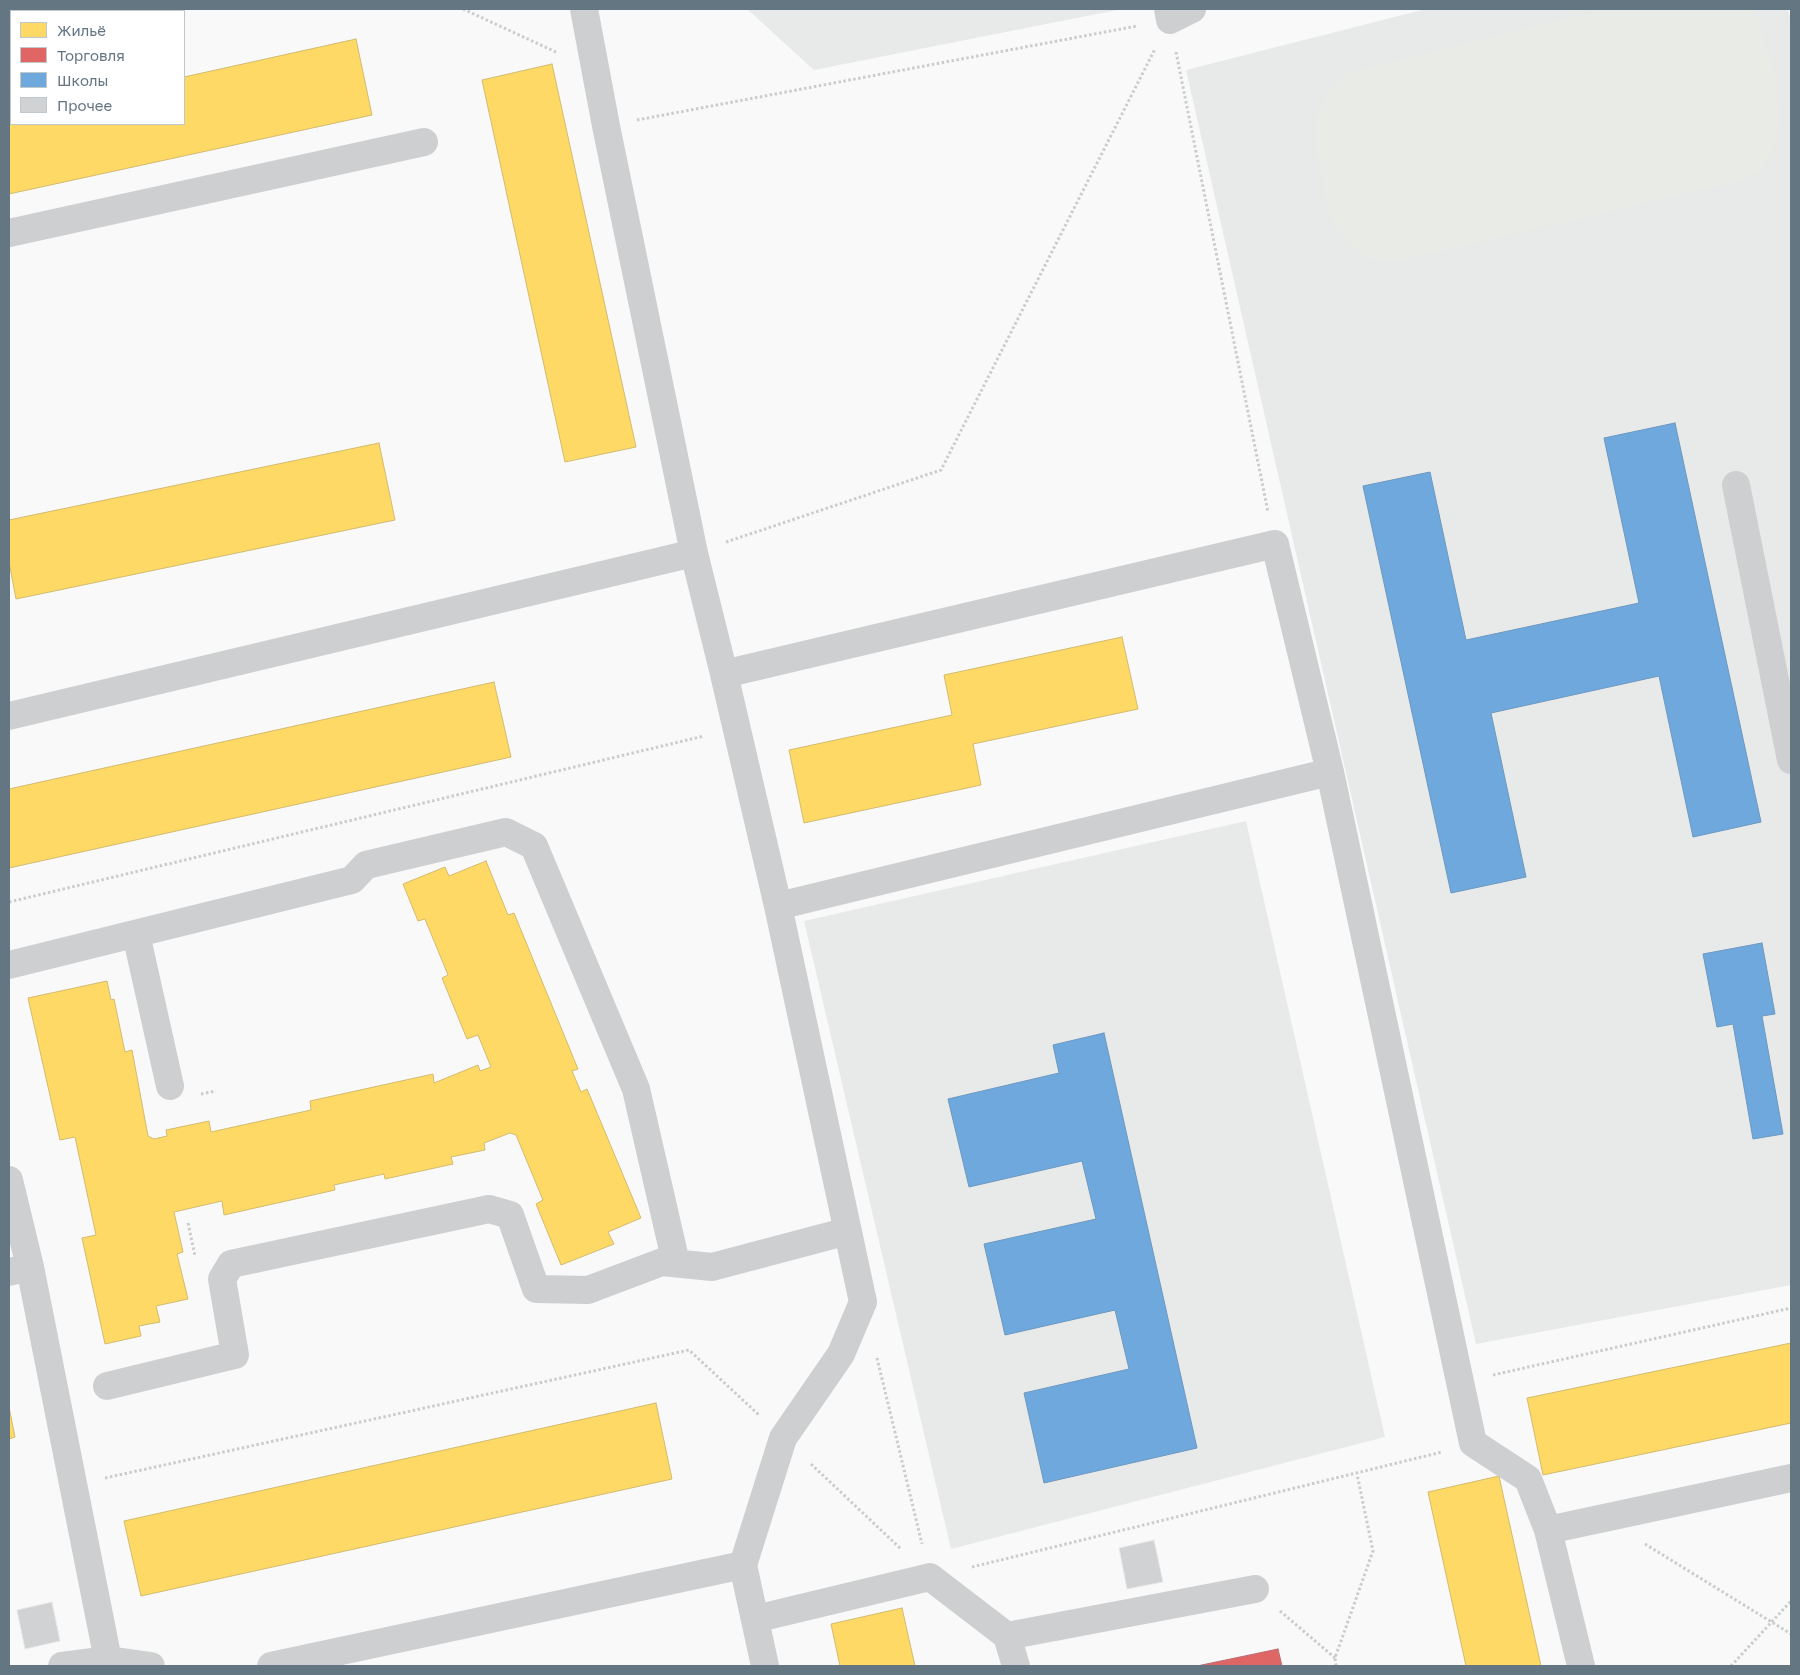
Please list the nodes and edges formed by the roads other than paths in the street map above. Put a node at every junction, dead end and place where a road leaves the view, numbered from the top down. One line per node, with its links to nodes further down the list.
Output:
1 (584, 9): 5 (lane)
2 (424, 142): 3 (lane)
3 (9, 233)
4 (1736, 485): 8 (lane)
5 (694, 553): 6 (lane); 7 (lane)
6 (724, 674): 9 (lane); 10 (lane)
7 (9, 716)
8 (1791, 760)
9 (1330, 772): 10 (lane); 20 (lane)
10 (778, 906): 15 (lane)
11 (136, 934): 12 (lane); 13 (lane); 16 (lane)
12 (9, 965)
13 (170, 1086)
14 (9, 1180): 17 (lane)
15 (848, 1231): 16 (lane); 21 (lane)
16 (676, 1264): 18 (lane)
17 (19, 1269): 25 (lane)
18 (107, 1386)
19 (1791, 1478): 20 (lane)
20 (1548, 1530): 31 (lane)
21 (743, 1565): 23 (lane); 28 (lane)
22 (1255, 1589): 24 (lane)
23 (755, 1619): 24 (lane); 29 (lane)
24 (1008, 1636): 30 (lane)
25 (108, 1660): 26 (lane); 27 (lane)
26 (62, 1666)
27 (151, 1666)
28 (271, 1666)
29 (765, 1666)
30 (1016, 1666)
31 (1581, 1666)

